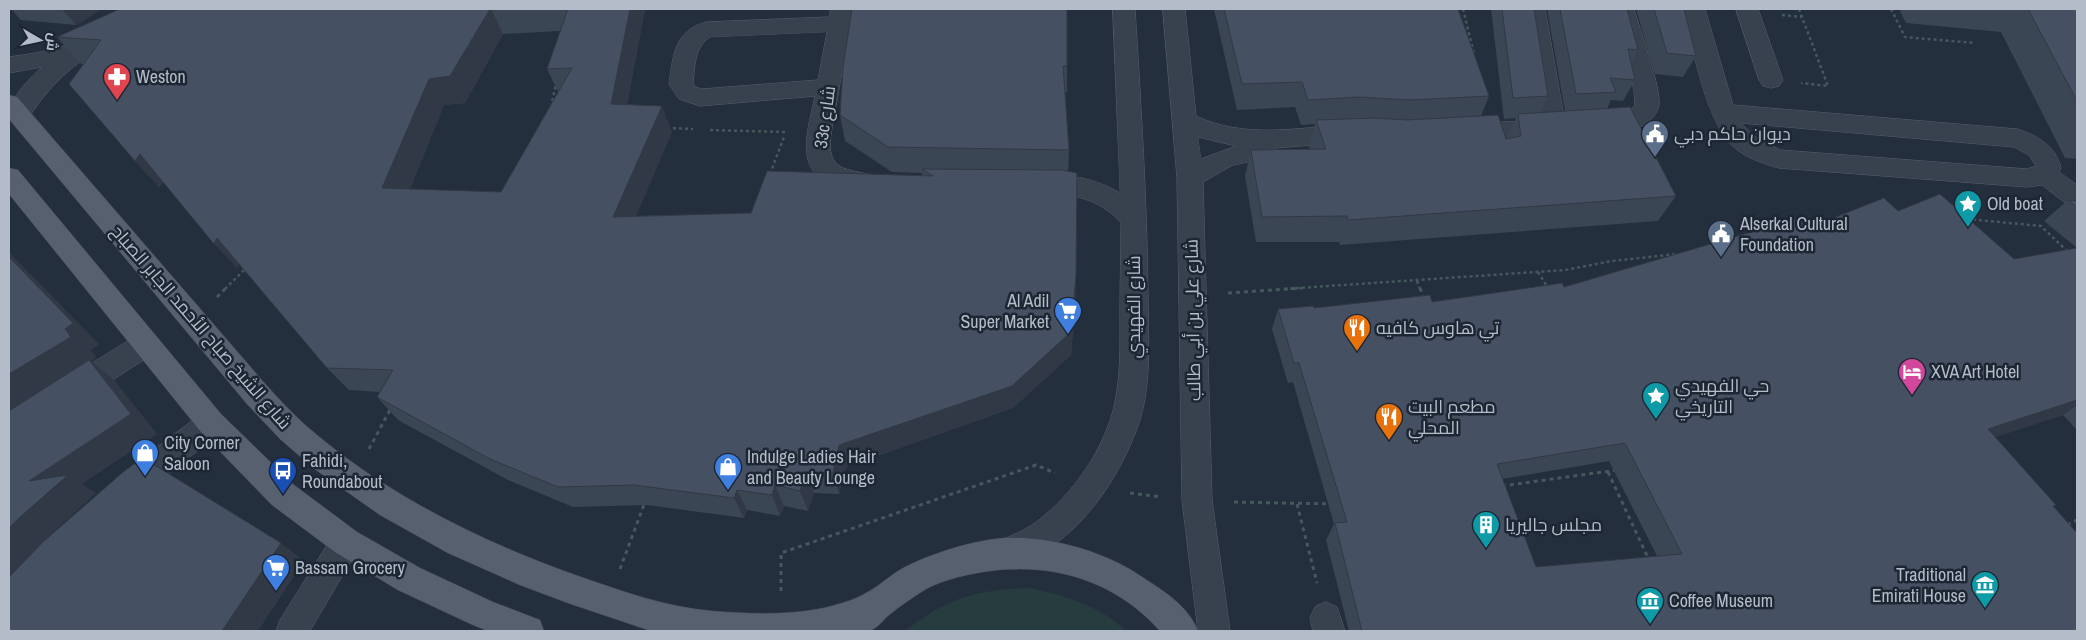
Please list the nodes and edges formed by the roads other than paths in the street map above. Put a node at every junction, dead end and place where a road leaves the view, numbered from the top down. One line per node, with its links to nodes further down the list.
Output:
1 (157, 9): 9 (street)
2 (1124, 9): 24 (street, شارع الفهيدي)
3 (1174, 9): 15 (street, شارع علي بن أبي طالب)
4 (1534, 9): 16 (street)
5 (1623, 9): 16 (street)
6 (1694, 9): 14 (street)
7 (1747, 9): 11 (street)
8 (841, 16): 12 (street, 33c شارع); 12 (street)
9 (81, 48): 10 (street); 13 (street)
10 (9, 65)
11 (1770, 80)
12 (828, 87): 21 (street, 33c شارع)
13 (14, 109): 31 (main road, شارع الشيخ صباح الأحمد الجابر الصباح)
14 (1722, 113): 18 (street); 18 (street)
15 (1186, 121): 20 (street, شارع علي بن أبي طالب); 20 (street)
16 (1554, 128): 17 (street)
17 (1446, 134)
18 (2045, 174): 23 (street)
19 (9, 177): 25 (main road)
20 (1190, 178): 36 (street, شارع علي بن أبي طالب)
21 (888, 183)
22 (1014, 185): 24 (street)
23 (2077, 198)
24 (1134, 222): 30 (street, شارع الفهيدي)
25 (146, 344): 26 (main road); 27 (street)
26 (211, 423): 28 (street); 29 (main road)
27 (9, 427)
28 (106, 507)
29 (346, 542): 32 (street); 33 (main road)
30 (1005, 553): 31 (main road); 35 (main road)
31 (876, 605): 34 (main road)
32 (292, 631)
33 (528, 631)
34 (850, 631)
35 (1182, 631)
36 (1214, 631)

